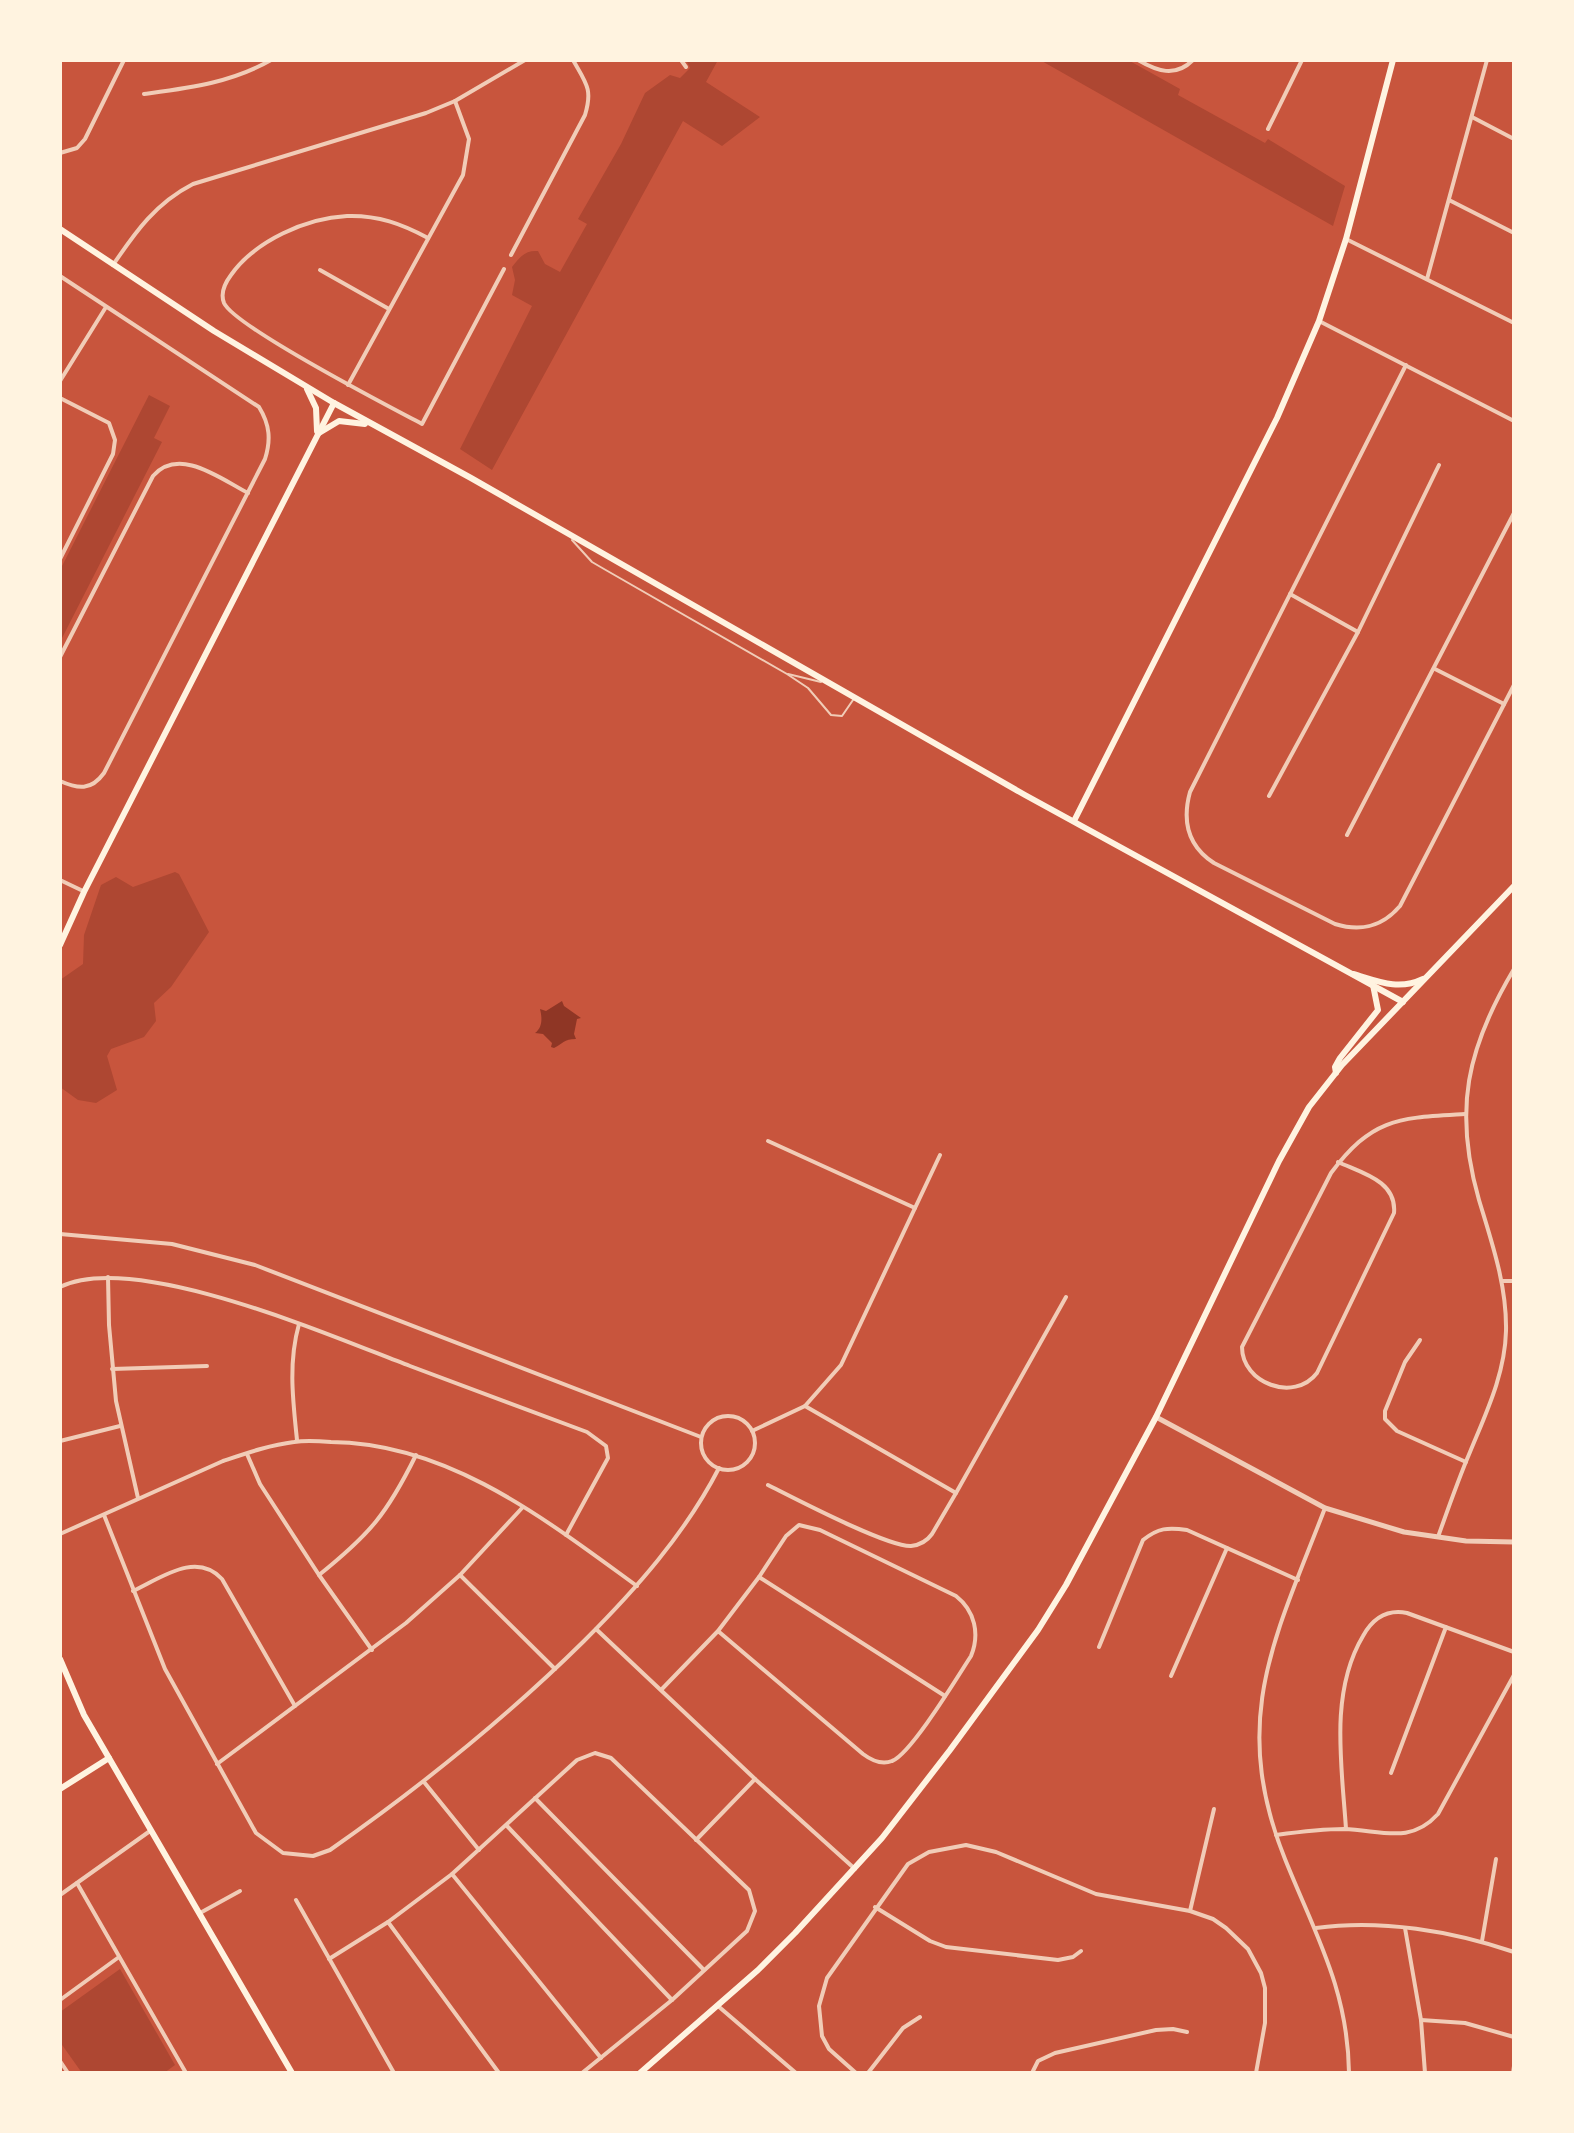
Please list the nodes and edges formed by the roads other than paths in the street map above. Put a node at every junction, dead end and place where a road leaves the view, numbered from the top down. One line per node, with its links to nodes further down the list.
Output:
1 (124, 60): 17 (street)
2 (271, 60): 12 (street)
3 (525, 60): 13 (street)
4 (573, 60): 23 (street)
5 (681, 60): 11 (street)
6 (1138, 60): 7 (street)
7 (1193, 60)
8 (1302, 60): 15 (street)
9 (1393, 60): 22 (main road)
10 (1487, 60): 14 (street)
11 (686, 67)
12 (144, 94)
13 (455, 101): 21 (street); 24 (street)
14 (1472, 117): 16 (street); 18 (street)
15 (1268, 129)
16 (1514, 139)
17 (60, 153)
18 (1449, 200): 20 (street); 28 (street)
19 (60, 229): 24 (main road)
20 (1514, 233)
21 (428, 238): 30 (street); 35 (street)
22 (1346, 239): 28 (street); 31 (main road)
23 (511, 255)
24 (113, 265): 36 (main road)
25 (504, 269): 35 (street)
26 (320, 270): 30 (street)
27 (60, 276): 29 (street)
28 (1427, 279): 32 (street)
29 (106, 307): 34 (street); 43 (street)
30 (389, 309): 35 (street)
31 (1319, 321): 33 (street); 58 (main road)
32 (1514, 323)
33 (1406, 365): 39 (street); 47 (street)
34 (60, 381)
35 (348, 385)
36 (305, 386): 38 (main road); 41 (main road)
37 (60, 398): 46 (street)
38 (334, 403): 40 (main road); 41 (main road)
39 (1514, 421)
40 (373, 425): 41 (main road); 45 (main road)
41 (317, 435): 62 (main road)
42 (1439, 465): 48 (street)
43 (248, 493): 49 (street); 56 (street)
44 (1514, 513): 50 (street)
45 (569, 536): 51 (lane); 52 (main road)
46 (60, 559)
47 (1289, 594): 48 (street); 55 (street)
48 (1358, 632): 57 (street)
49 (60, 657)
50 (1435, 669): 55 (street); 59 (street)
51 (787, 674): 52 (lane); 54 (lane)
52 (833, 685): 54 (main road)
53 (1514, 685): 55 (street)
54 (854, 697): 58 (main road)
55 (1504, 704)
56 (60, 781)
57 (1269, 796)
58 (1074, 821): 65 (main road)
59 (1347, 835)
60 (60, 880): 62 (street)
61 (1514, 886): 66 (main road)
62 (84, 892): 63 (main road)
63 (60, 945)
64 (1514, 969): 70 (street)
65 (1353, 974): 66 (main road); 67 (main road)
66 (1426, 977): 68 (main road)
67 (1373, 985): 68 (main road); 69 (main road)
68 (1403, 1002): 69 (main road)
69 (1336, 1073): 86 (main road)
70 (1465, 1114): 73 (street); 77 (street)
71 (768, 1141): 74 (street)
72 (940, 1155): 74 (street)
73 (1338, 1162): 73 (street)
74 (915, 1208): 85 (street)
75 (60, 1234): 89 (street)
76 (108, 1277): 79 (street); 81 (street); 84 (street)
77 (1502, 1281): 78 (street); 94 (street)
78 (1514, 1281)
79 (60, 1287)
80 (1066, 1297): 97 (street)
81 (299, 1324): 91 (street); 103 (street)
82 (1420, 1340): 94 (street)
83 (207, 1366): 84 (street)
84 (112, 1369): 87 (street)
85 (805, 1406): 88 (street); 97 (street)
86 (1156, 1417): 100 (street); 141 (main road)
87 (121, 1426): 90 (street); 98 (street)
88 (752, 1431): 89 (street); 95 (street)
89 (701, 1437): 95 (street)
90 (60, 1441)
91 (297, 1441): 92 (street); 93 (street)
92 (247, 1453): 98 (street); 107 (street)
93 (416, 1455): 99 (street); 107 (street)
94 (1466, 1462): 104 (street)
95 (719, 1468): 111 (street)
96 (768, 1485): 97 (street)
97 (956, 1493)
98 (138, 1498): 101 (street)
99 (522, 1508): 103 (street); 108 (street)
100 (1325, 1508): 104 (street); 110 (street)
101 (104, 1515): 102 (street); 112 (street)
102 (60, 1534)
103 (566, 1535): 111 (street)
104 (1438, 1537): 105 (street)
105 (1514, 1542)
106 (1227, 1548): 110 (street); 116 (street); 122 (street)
107 (319, 1575): 117 (street)
108 (460, 1575): 117 (street); 120 (street)
109 (759, 1577): 115 (street); 124 (street); 124 (street)
110 (1298, 1580): 137 (street)
111 (637, 1586): 114 (street)
112 (133, 1591): 125 (street); 127 (street)
113 (1446, 1627): 118 (street); 128 (street); 135 (street)
114 (596, 1629): 120 (street); 123 (street)
115 (718, 1631): 123 (street); 124 (street)
116 (1099, 1647)
117 (372, 1650): 125 (street)
118 (1514, 1652)
119 (60, 1659): 126 (main road)
120 (556, 1669): 130 (street)
121 (1514, 1675): 135 (street)
122 (1171, 1676)
123 (662, 1689): 129 (street)
124 (945, 1696)
125 (295, 1706): 127 (street)
126 (109, 1758): 131 (main road); 136 (main road)
127 (217, 1764): 130 (street)
128 (1391, 1773)
129 (755, 1779): 138 (street); 141 (street)
130 (424, 1782): 139 (street)
131 (60, 1789)
132 (535, 1798): 134 (street); 138 (street); 158 (street)
133 (1214, 1809): 148 (street)
134 (507, 1826): 139 (street); 160 (street)
135 (1346, 1829): 137 (street)
136 (150, 1831): 143 (street); 149 (main road)
137 (1276, 1835): 151 (street)
138 (696, 1840): 158 (street)
139 (479, 1850): 142 (street)
140 (1496, 1859): 153 (street)
141 (855, 1869): 161 (main road)
142 (452, 1874): 150 (street); 166 (street)
143 (77, 1883): 145 (street); 156 (street)
144 (240, 1891): 149 (street)
145 (60, 1895)
146 (296, 1900): 157 (street)
147 (875, 1907): 148 (street); 154 (street); 177 (street)
148 (1190, 1911): 180 (street)
149 (199, 1913): 171 (main road)
150 (388, 1922): 157 (street); 173 (street)
151 (1315, 1928): 152 (street); 181 (street)
152 (1405, 1928): 153 (street); 163 (street)
153 (1482, 1941): 155 (street)
154 (1081, 1951)
155 (1514, 1952)
156 (119, 1957): 159 (street); 169 (street)
157 (329, 1959): 172 (street)
158 (703, 1969): 160 (street)
159 (60, 2000)
160 (672, 2000): 166 (street)
161 (718, 2006): 175 (main road); 176 (street)
162 (920, 2017): 178 (street)
163 (1421, 2020): 165 (street); 182 (street)
164 (1187, 2032): 179 (street)
165 (1514, 2037)
166 (601, 2058): 174 (street)
167 (60, 2061): 170 (street)
168 (1514, 2066): 183 (street)
169 (183, 2072)
170 (68, 2073)
171 (292, 2073)
172 (394, 2073)
173 (499, 2073)
174 (582, 2073)
175 (640, 2073)
176 (796, 2073)
177 (856, 2073)
178 (868, 2073)
179 (1032, 2073)
180 (1256, 2073)
181 (1349, 2073)
182 (1425, 2073)
183 (1513, 2073)

